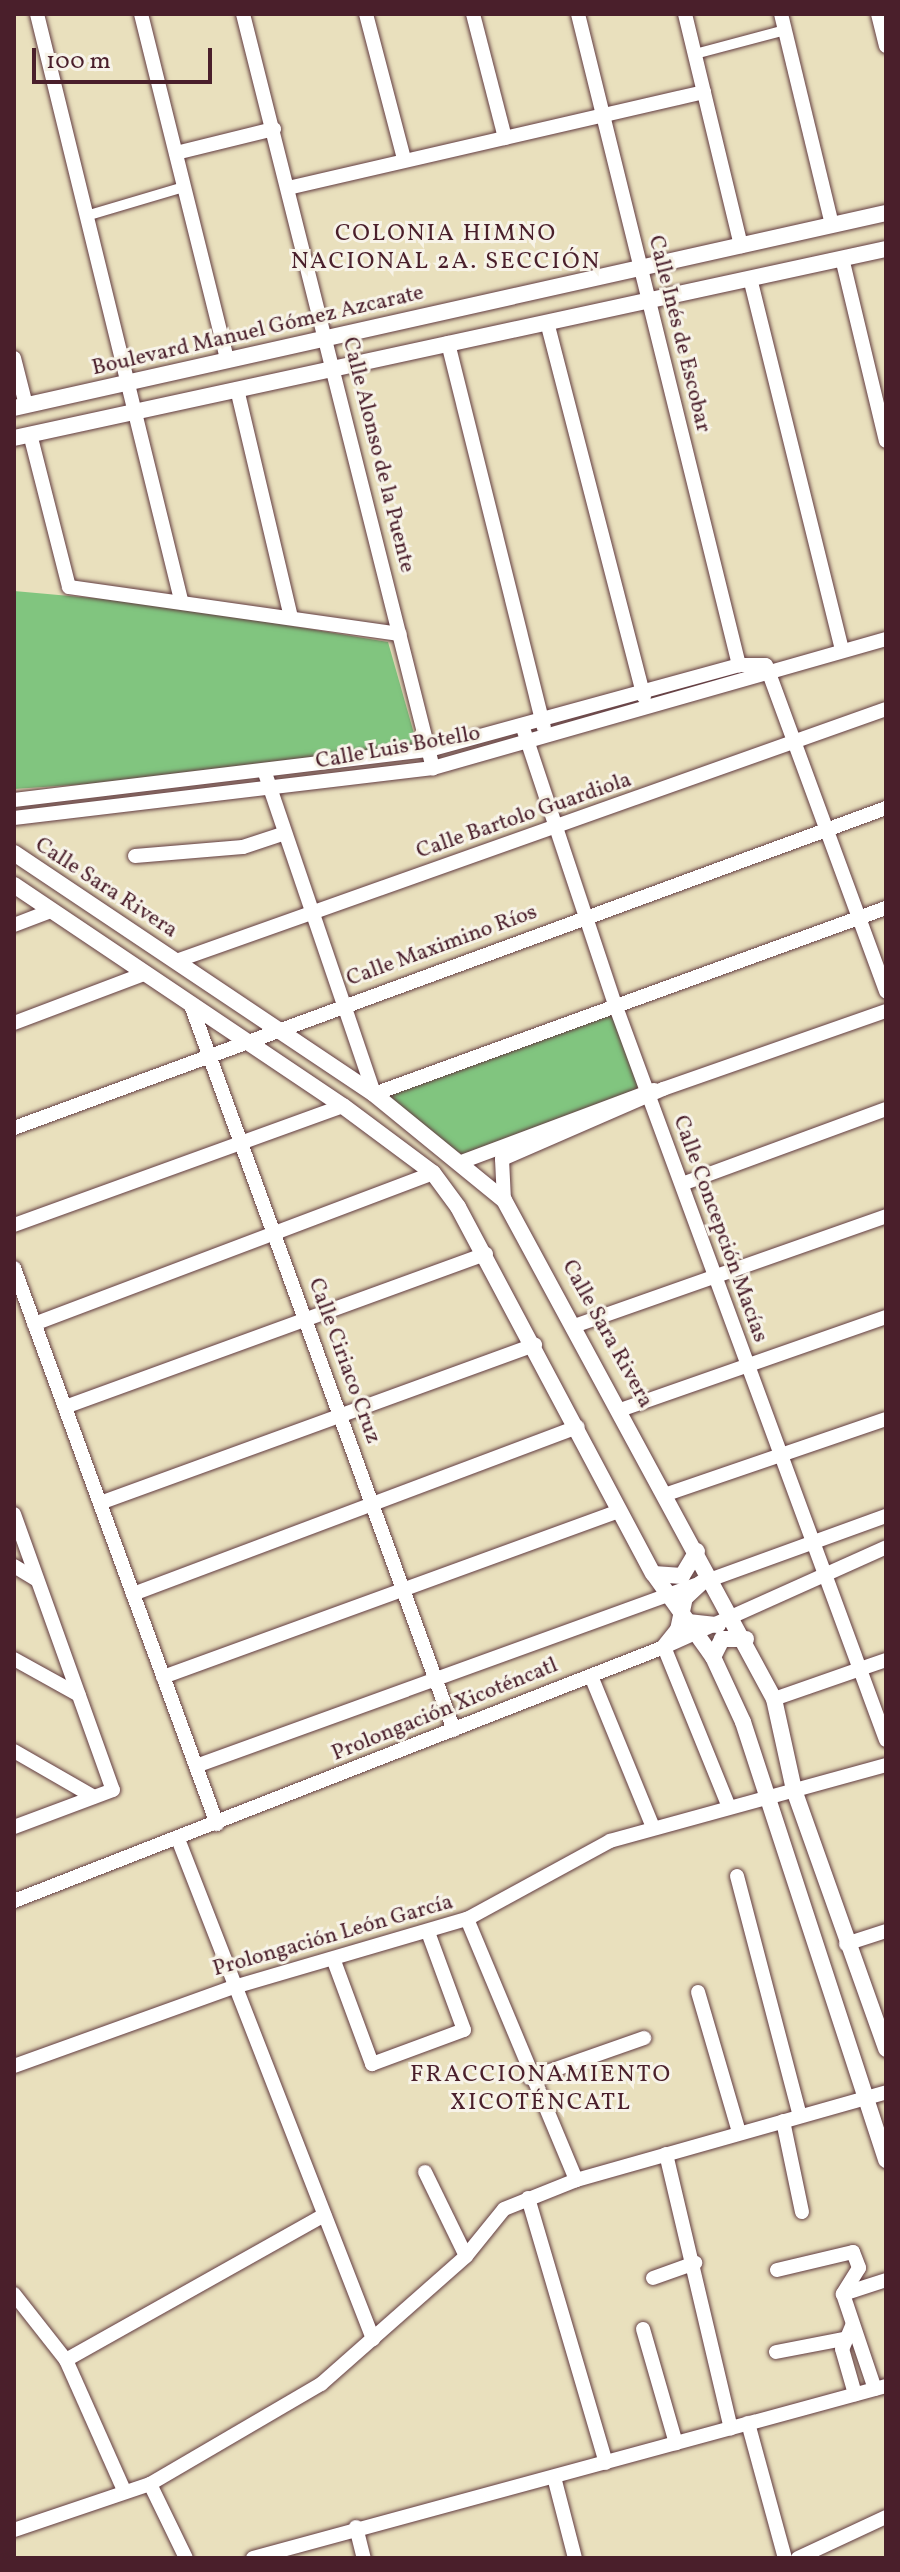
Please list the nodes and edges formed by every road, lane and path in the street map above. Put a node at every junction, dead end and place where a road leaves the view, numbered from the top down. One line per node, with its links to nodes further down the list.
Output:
1 (37, 14): 22 (street)
2 (141, 14): 17 (street)
3 (243, 14): 15 (street, Calle Alonso de la Puente)
4 (366, 14): 18 (street)
5 (473, 14): 16 (street)
6 (578, 14): 14 (street, Calle Inés de Escobar)
7 (685, 14): 12 (street)
8 (781, 14): 10 (street)
9 (878, 14): 11 (street)
10 (785, 30): 12 (street); 23 (street)
11 (886, 46)
12 (695, 54): 13 (street)
13 (704, 92): 14 (street); 24 (street)
14 (603, 116): 16 (street); 27 (street, Calle Inés de Escobar)
15 (274, 129): 17 (street); 20 (street, Calle Alonso de la Puente)
16 (505, 138): 18 (street)
17 (176, 153): 19 (street)
18 (404, 159): 20 (street)
19 (184, 187): 22 (street); 34 (street)
20 (288, 188): 31 (street, Calle Alonso de la Puente)
21 (886, 213): 23 (street, Boulevard Manuel Gómez Azcarate)
22 (86, 216): 36 (street)
23 (832, 225): 24 (street, Boulevard Manuel Gómez Azcarate)
24 (741, 246): 27 (street, Boulevard Manuel Gómez Azcarate)
25 (886, 249): 26 (street)
26 (842, 258): 28 (street); 41 (street)
27 (640, 268): 29 (street, Calle Inés de Escobar); 31 (street, Boulevard Manuel Gómez Azcarate)
28 (750, 278): 29 (street); 46 (street)
29 (648, 300): 30 (street); 47 (street, Calle Inés de Escobar)
30 (547, 322): 32 (street); 49 (street)
31 (326, 338): 34 (street, Boulevard Manuel Gómez Azcarate); 35 (street, Calle Alonso de la Puente)
32 (448, 343): 35 (street); 51 (street)
33 (14, 358): 38 (street)
34 (227, 360): 36 (street, Boulevard Manuel Gómez Azcarate)
35 (333, 368): 37 (street); 44 (street, Calle Alonso de la Puente)
36 (127, 382): 38 (street, Boulevard Manuel Gómez Azcarate); 39 (street)
37 (237, 389): 39 (street); 43 (street)
38 (20, 406)
39 (134, 411): 40 (street); 42 (street)
40 (22, 436): 42 (street)
41 (886, 441)
42 (181, 600): 43 (street)
43 (291, 618): 44 (street)
44 (400, 634): 56 (street, Calle Alonso de la Puente)
45 (886, 639): 46 (street, Calle Luis Botello)
46 (841, 647): 48 (street, Calle Luis Botello)
47 (739, 665): 48 (street, Calle Luis Botello); 49 (street, Calle Luis Botello)
48 (770, 666): 49 (street, Calle Luis Botello); 54 (street)
49 (645, 699): 51 (street, Calle Luis Botello); 53 (street, Calle Luis Botello)
50 (886, 709): 54 (street, Calle Bartolo Guardiola)
51 (543, 721): 52 (street, Calle Luis Botello); 53 (street)
52 (523, 728): 55 (street, Calle Concepción Macías); 56 (street, Calle Luis Botello)
53 (548, 739): 55 (street, Calle Luis Botello)
54 (793, 743): 63 (street, Calle Bartolo Guardiola); 64 (street)
55 (528, 746): 57 (street, Calle Luis Botello); 63 (street, Calle Concepción Macías)
56 (429, 750): 57 (street, Calle Alonso de la Puente); 58 (street, Calle Luis Botello)
57 (433, 768): 59 (street, Calle Luis Botello)
58 (265, 773): 59 (street); 60 (street, Calle Luis Botello)
59 (270, 791): 62 (street, Calle Luis Botello); 65 (street)
60 (14, 800)
61 (886, 808): 64 (street, Calle Maximino Ríos)
62 (14, 818)
63 (553, 830): 71 (street, Calle Bartolo Guardiola); 72 (street, Calle Concepción Macías)
64 (826, 830): 72 (street, Calle Maximino Ríos); 73 (street)
65 (282, 834): 67 (street); 71 (street)
66 (14, 853): 75 (street, Calle Sara Rivera)
67 (135, 856)
68 (14, 885): 70 (street)
69 (886, 908): 73 (street)
70 (48, 912): 74 (street); 76 (street)
71 (310, 913): 75 (street, Calle Bartolo Guardiola); 78 (street)
72 (585, 918): 78 (street, Calle Maximino Ríos); 79 (street, Calle Concepción Macías)
73 (859, 918): 77 (street); 79 (street)
74 (14, 925)
75 (176, 961): 83 (street, Calle Sara Rivera)
76 (144, 974): 80 (street); 82 (street)
77 (886, 992)
78 (341, 1005): 83 (street, Calle Maximino Ríos); 86 (street)
79 (616, 1007): 86 (street); 87 (street, Calle Concepción Macías)
80 (192, 1008): 84 (street); 85 (street, Calle Ciriaco Cruz)
81 (886, 1011): 87 (street)
82 (14, 1023)
83 (275, 1029): 84 (street, Calle Maximino Ríos); 86 (street, Calle Sara Rivera)
84 (244, 1041): 85 (street, Calle Maximino Ríos); 88 (street)
85 (209, 1055): 90 (street, Calle Maximino Ríos); 91 (street, Calle Ciriaco Cruz)
86 (374, 1094): 92 (street, Calle Sara Rivera)
87 (648, 1094): 92 (street); 94 (street, Calle Concepción Macías); 95 (street)
88 (343, 1106): 91 (street); 93 (street)
89 (886, 1109): 94 (street)
90 (14, 1128)
91 (242, 1141): 97 (street); 98 (street, Calle Ciriaco Cruz)
92 (464, 1161): 95 (street, Calle Sara Rivera)
93 (433, 1173): 98 (street); 99 (street)
94 (682, 1184): 101 (street, Calle Concepción Macías)
95 (504, 1200): 105 (street, Calle Sara Rivera)
96 (886, 1216): 101 (street)
97 (14, 1225)
98 (274, 1233): 103 (street, Calle Ciriaco Cruz); 104 (street)
99 (486, 1254): 103 (street); 106 (street)
100 (14, 1268): 104 (street)
101 (713, 1275): 105 (street); 107 (street, Calle Concepción Macías)
102 (886, 1317): 107 (street)
103 (306, 1320): 108 (street); 110 (street, Calle Ciriaco Cruz)
104 (34, 1324): 108 (street)
105 (577, 1325): 109 (street, Calle Sara Rivera)
106 (535, 1345): 110 (street); 112 (street)
107 (747, 1367): 109 (street); 113 (street, Calle Concepción Macías)
108 (65, 1407): 115 (street)
109 (623, 1409): 114 (street, Calle Sara Rivera)
110 (341, 1416): 115 (street); 116 (street, Calle Ciriaco Cruz)
111 (886, 1419): 113 (street)
112 (578, 1427): 116 (street); 117 (street)
113 (779, 1455): 114 (street); 120 (street, Calle Concepción Macías)
114 (667, 1494): 122 (street, Calle Sara Rivera)
115 (100, 1503): 129 (street)
116 (373, 1505): 128 (street, Calle Ciriaco Cruz); 129 (street)
117 (620, 1511): 124 (street); 128 (street)
118 (14, 1514): 126 (street)
119 (886, 1516): 120 (street)
120 (811, 1545): 125 (street, Calle Concepción Macías); 127 (street)
121 (886, 1547): 125 (street)
122 (697, 1551): 124 (street); 127 (street, Calle Sara Rivera)
123 (14, 1566): 126 (street)
124 (653, 1573): 130 (street)
125 (823, 1579): 131 (street); 139 (street, Calle Concepción Macías)
126 (37, 1580): 143 (street)
127 (707, 1581): 130 (street); 131 (street, Calle Sara Rivera); 132 (street)
128 (404, 1590): 141 (street); 142 (street, Calle Ciriaco Cruz)
129 (133, 1594): 141 (street)
130 (669, 1595): 132 (street); 142 (street)
131 (735, 1618): 133 (street); 134 (street, Calle Sara Rivera)
132 (688, 1623): 133 (street); 135 (street); 135 (street, Prolongación Xicoténcatl); 136 (street)
133 (718, 1625)
134 (746, 1639): 136 (street); 144 (street, Calle Sara Rivera)
135 (664, 1647): 140 (street, Prolongación Xicoténcatl); 153 (street)
136 (713, 1657): 151 (street)
137 (14, 1659): 143 (street)
138 (886, 1660): 139 (street)
139 (857, 1669): 144 (street); 146 (street, Calle Concepción Macías)
140 (591, 1676): 145 (street, Prolongación Xicoténcatl); 156 (street)
141 (163, 1677): 149 (street)
142 (436, 1679): 145 (street, Calle Ciriaco Cruz); 149 (street)
143 (79, 1695): 152 (street)
144 (774, 1699): 150 (street, Calle Sara Rivera)
145 (454, 1730): 154 (street, Prolongación Xicoténcatl)
146 (886, 1740)
147 (14, 1751): 152 (street)
148 (886, 1765): 150 (street, Prolongación León García)
149 (196, 1766): 154 (street)
150 (794, 1790): 151 (street, Prolongación León García); 163 (street, Calle Sara Rivera)
151 (770, 1796): 153 (street, Prolongación León García); 171 (street)
152 (94, 1797): 155 (street)
153 (729, 1807): 156 (street, Prolongación León García)
154 (217, 1824): 157 (street, Prolongación Xicoténcatl)
155 (14, 1827)
156 (653, 1827): 160 (street, Prolongación León García)
157 (178, 1839): 159 (street, Prolongación Xicoténcatl); 165 (street)
158 (737, 1876): 172 (street)
159 (14, 1901)
160 (467, 1919): 162 (street, Prolongación León García); 170 (street)
161 (886, 1931): 163 (street)
162 (428, 1932): 164 (street, Prolongación León García); 164 (street)
163 (846, 1944): 168 (street, Calle Sara Rivera)
164 (334, 1961): 165 (street, Prolongación León García)
165 (234, 1987): 169 (street, Prolongación León García); 181 (street)
166 (698, 1992): 174 (street)
167 (644, 2038): 170 (street)
168 (886, 2049)
169 (14, 2066)
170 (530, 2078): 178 (street)
171 (878, 2094): 172 (street); 176 (street)
172 (800, 2116): 173 (street)
173 (783, 2121): 174 (street); 180 (street)
174 (739, 2132): 175 (street)
175 (666, 2154): 178 (street); 183 (street)
176 (886, 2160)
177 (425, 2172): 182 (street)
178 (576, 2180): 179 (street)
179 (528, 2198): 182 (street); 200 (street)
180 (802, 2212)
181 (324, 2215): 191 (street); 194 (street)
182 (466, 2256): 191 (street)
183 (695, 2263): 185 (street); 198 (street)
184 (777, 2270): 188 (street)
185 (653, 2278)
186 (886, 2280): 188 (street)
187 (14, 2294): 194 (street)
188 (843, 2294): 189 (street)
189 (852, 2326): 192 (street); 195 (street)
190 (643, 2329): 199 (street)
191 (373, 2339): 202 (street)
192 (843, 2339): 193 (street); 196 (street)
193 (776, 2352)
194 (66, 2360): 203 (street)
195 (880, 2387): 196 (street)
196 (855, 2394): 197 (street)
197 (748, 2423): 198 (street); 211 (street)
198 (731, 2428): 199 (street)
199 (676, 2443): 200 (street)
200 (606, 2463): 201 (street)
201 (554, 2477): 205 (street); 210 (street)
202 (150, 2484): 203 (street); 207 (street)
203 (124, 2490): 206 (street)
204 (886, 2517): 212 (street)
205 (356, 2527): 208 (street); 209 (street)
206 (14, 2530)
207 (186, 2558)
208 (253, 2558)
209 (364, 2558)
210 (575, 2558)
211 (785, 2558)
212 (798, 2558)

